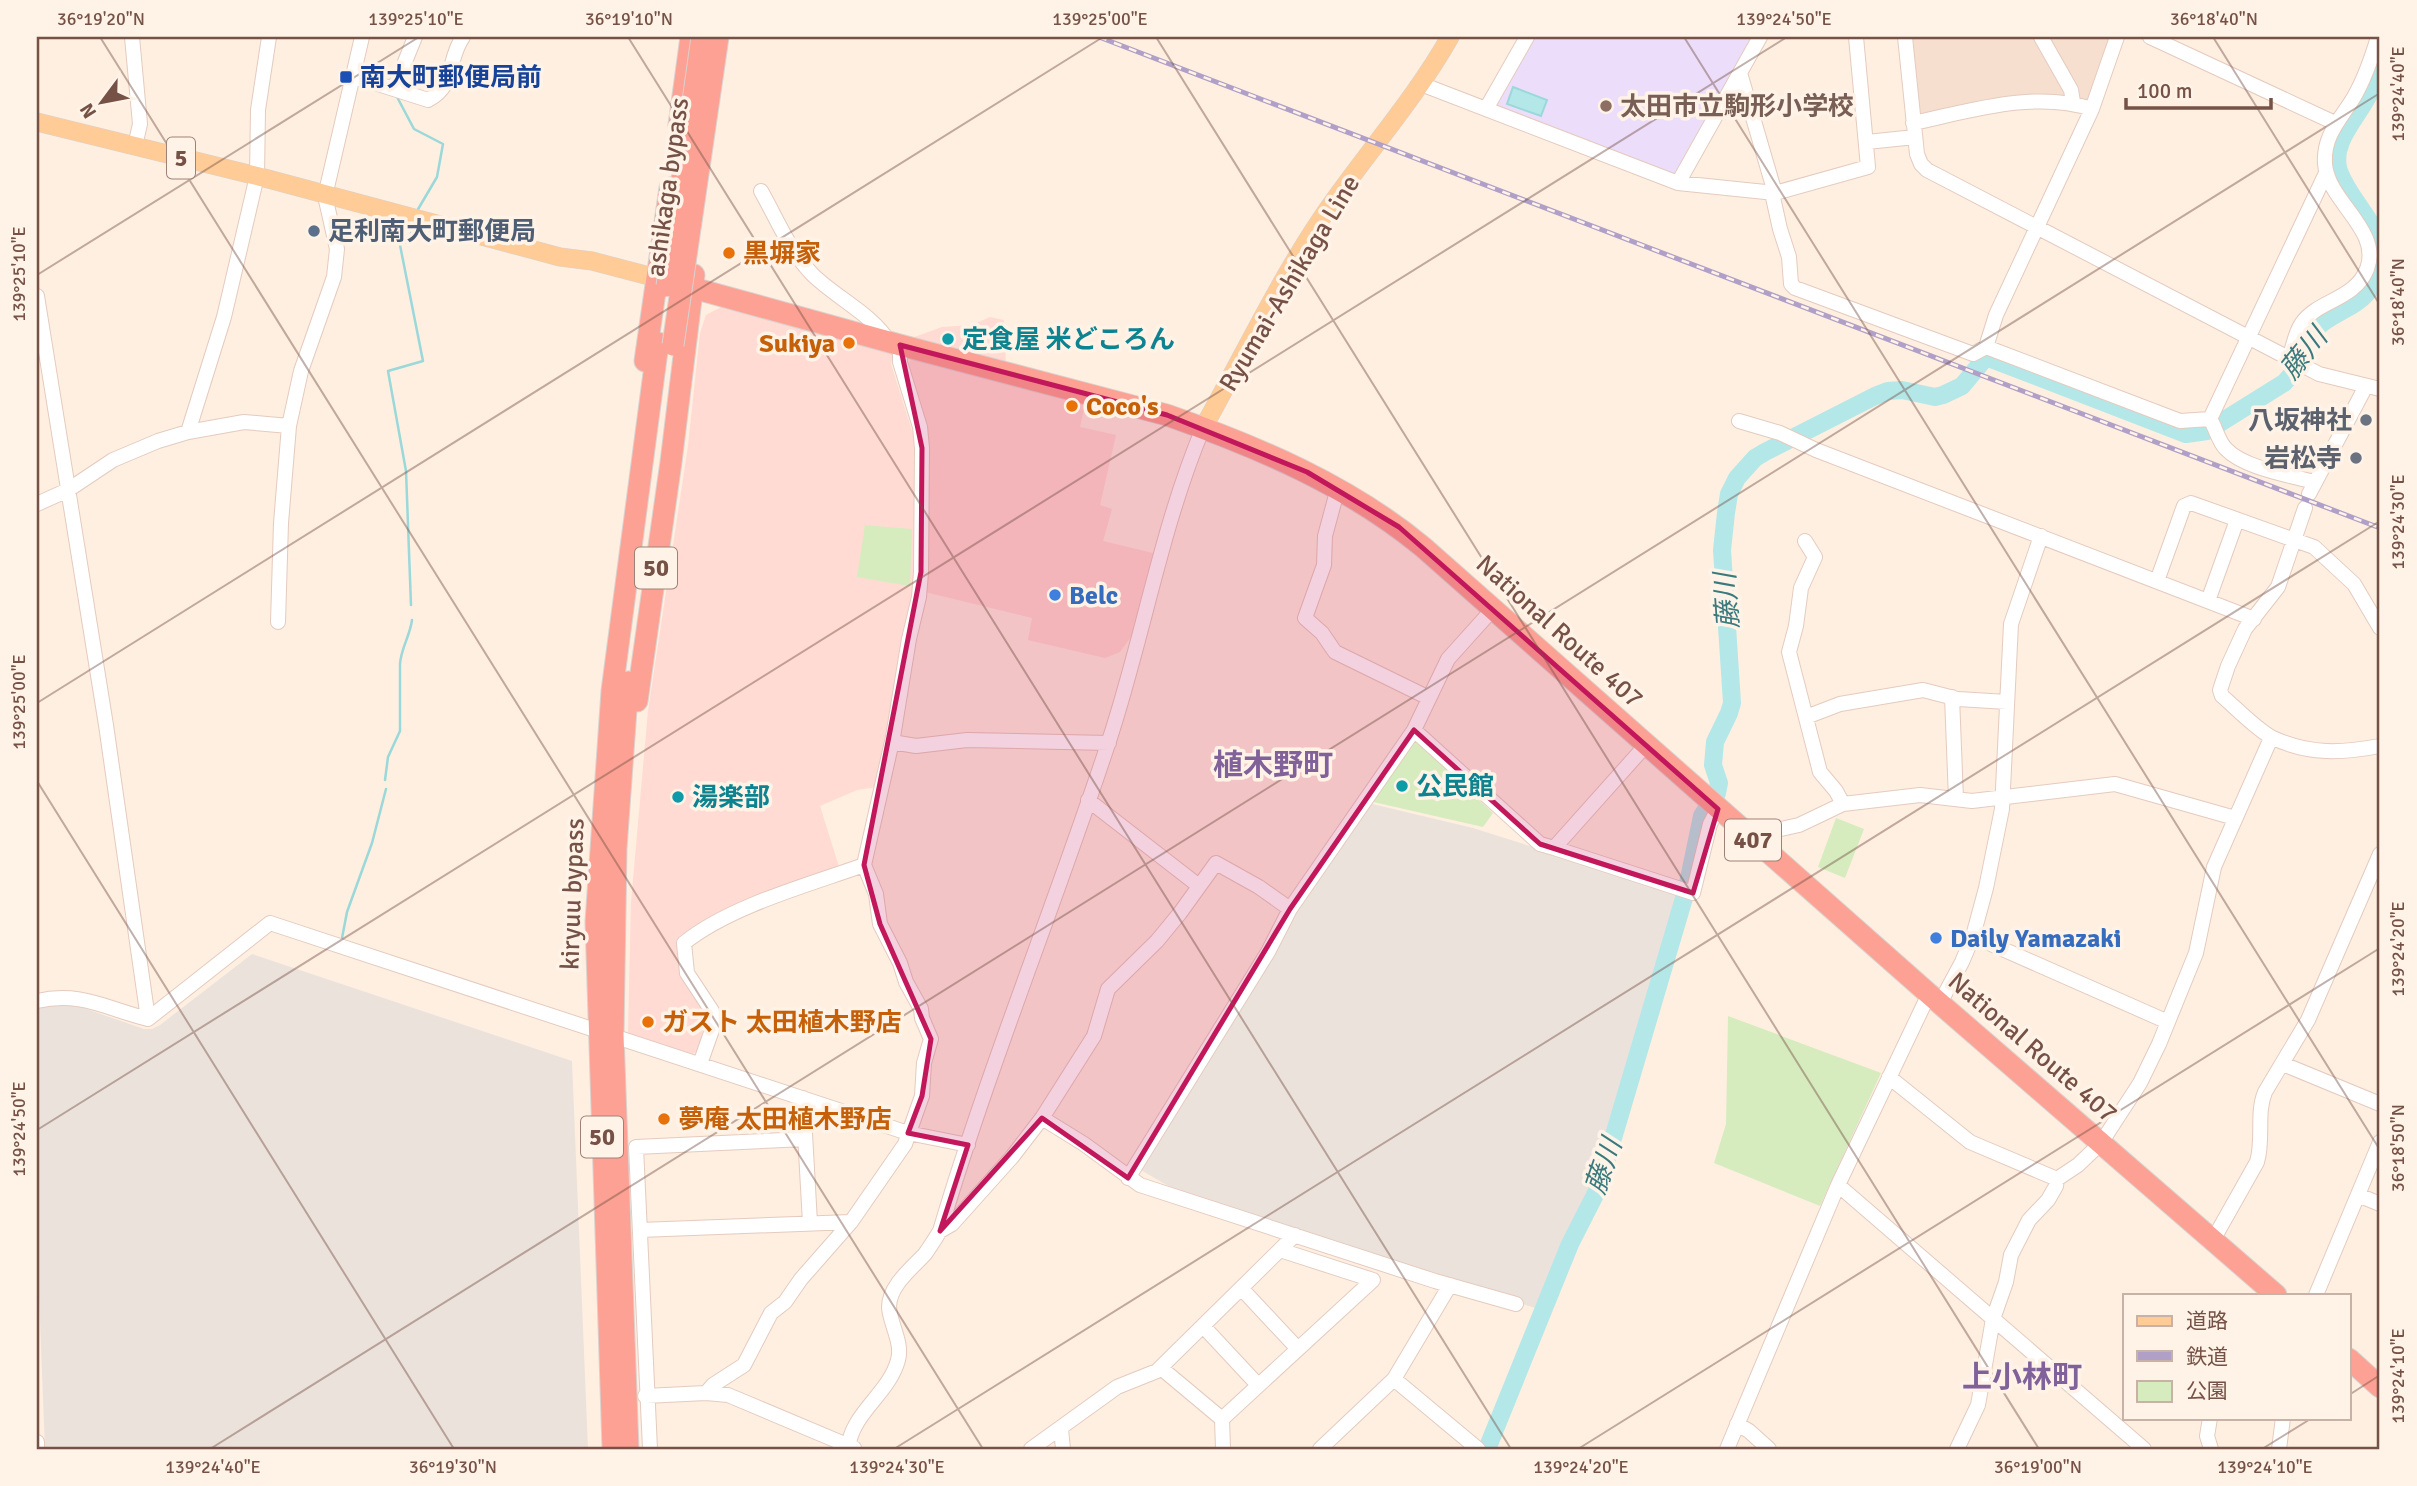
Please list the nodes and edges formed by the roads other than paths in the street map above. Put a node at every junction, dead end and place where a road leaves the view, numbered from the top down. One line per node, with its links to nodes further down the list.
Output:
1 (132, 37): 31 (street)
2 (269, 37): 33 (street)
3 (362, 37): 21 (street)
4 (415, 37): 23 (street)
5 (463, 37): 23 (street)
6 (691, 37): 39 (highway, 50)
7 (702, 37): 43 (highway, ashikaga bypass / 50, bridge)
8 (718, 37): 43 (highway, ashikaga bypass / 50, bridge)
9 (729, 37): 40 (highway, 50)
10 (1450, 37): 22 (main road, Ryumai-Ashikaga Line)
11 (1527, 37): 26 (street)
12 (1760, 37): 20 (street)
13 (1856, 37): 30 (street)
14 (1905, 37): 29 (street)
15 (2041, 37): 24 (street)
16 (2117, 37): 25 (street)
17 (2150, 37): 19 (street)
18 (2378, 37): 28 (street)
19 (2174, 42): 28 (street)
20 (1740, 73): 34 (street); 36 (street)
21 (353, 76): 23 (street); 37 (street)
22 (1421, 84): 26 (street); 51 (main road, Ryumai-Ashikaga Line)
23 (394, 89)
24 (2073, 102): 25 (street); 29 (street)
25 (2092, 109): 38 (street)
26 (1486, 110): 34 (street)
27 (37, 122): 31 (main road, 5)
28 (2335, 123): 32 (street)
29 (1914, 130): 30 (street); 38 (street)
30 (1867, 142): 36 (street)
31 (135, 146): 33 (main road, 5)
32 (2326, 173): 42 (street); 46 (street)
33 (257, 176): 37 (main road, 5); 52 (street)
34 (1678, 183): 36 (street)
35 (761, 191): 44 (street)
36 (1773, 193): 45 (street)
37 (325, 196): 39 (main road, 5); 50 (street)
38 (2036, 228): 42 (street); 45 (street)
39 (657, 278): 40 (highway, National Route 407 / 407); 83 (highway, 50)
40 (692, 287): 44 (highway, National Route 407 / 407); 85 (highway, 50)
41 (37, 296): 54 (street)
42 (2249, 339): 46 (street); 48 (street)
43 (666, 344): 83 (highway, kiryuu bypass / 50); 85 (highway, kiryuu bypass / 50)
44 (895, 344): 51 (highway, National Route 407 / 407); 73 (street)
45 (1986, 348): 48 (street)
46 (2290, 359): 47 (street)
47 (2373, 388): 55 (street)
48 (2210, 419): 55 (street)
49 (1739, 421): 58 (street)
50 (289, 426): 52 (street); 65 (street)
51 (1203, 428): 53 (highway, National Route 407 / 407); 74 (street)
52 (188, 432): 54 (street)
53 (1338, 488): 63 (highway, National Route 407 / 407); 68 (street)
54 (68, 490): 56 (street); 95 (street)
55 (2309, 495): 59 (street)
56 (37, 504)
57 (2237, 520): 59 (street); 61 (street); 62 (street)
58 (2041, 536): 61 (street); 69 (street)
59 (2294, 540): 64 (street); 66 (street)
60 (1805, 541): 70 (street)
61 (2157, 581): 62 (street)
62 (2208, 601): 64 (street)
63 (1493, 609): 68 (street); 75 (highway, National Route 407 / 407)
64 (2254, 619): 72 (street)
65 (278, 622)
66 (2380, 628)
67 (1952, 697): 69 (street); 70 (street); 78 (street)
68 (1429, 698): 71 (street)
69 (2007, 702): 77 (street)
70 (1806, 718): 80 (street)
71 (1414, 730): 86 (street); 91 (street)
72 (2271, 738): 76 (street); 82 (street)
73 (892, 742): 74 (street); 88 (street)
74 (1109, 743): 79 (street)
75 (1646, 746): 81 (highway, National Route 407 / 407); 86 (street)
76 (2380, 747)
77 (2002, 796): 78 (street); 82 (street); 92 (street)
78 (1956, 799): 80 (street)
79 (1088, 800): 90 (street); 108 (street)
80 (1843, 804): 84 (street)
81 (1718, 809): 84 (highway, National Route 407 / 407); 86 (street)
82 (2235, 818): 96 (street)
83 (602, 825): 97 (highway, kiryuu bypass / 50)
84 (1749, 836): 93 (highway, National Route 407 / 407)
85 (616, 848): 97 (highway, kiryuu bypass / 50)
86 (1554, 848)
87 (2380, 854): 89 (street)
88 (864, 865): 98 (street); 104 (street)
89 (2377, 874): 99 (street)
90 (1199, 886): 91 (street); 103 (street)
91 (1290, 909): 109 (street)
92 (1973, 936): 93 (street); 96 (street)
93 (1934, 999): 100 (street); 107 (highway, National Route 407 / 407)
94 (37, 1001): 95 (street)
95 (148, 1018): 97 (street)
96 (2168, 1022): 107 (street)
97 (606, 1033): 98 (street); 144 (highway, kiryuu bypass / 50); 145 (highway, kiryuu bypass / 50)
98 (700, 1064): 101 (street)
99 (2283, 1064): 102 (street); 119 (street)
100 (1889, 1077): 110 (street); 111 (street)
101 (803, 1098): 104 (street); 105 (street)
102 (2380, 1104)
103 (1042, 1118): 109 (street); 117 (street)
104 (908, 1133): 108 (street); 114 (street)
105 (805, 1139): 115 (street); 116 (street)
106 (2380, 1142): 112 (street)
107 (2101, 1143): 110 (street); 119 (highway, National Route 407 / 407)
108 (968, 1145): 117 (street)
109 (1128, 1178): 118 (street)
110 (2057, 1179): 126 (street)
111 (1838, 1185): 126 (street); 139 (street)
112 (2358, 1195): 113 (street); 124 (street)
113 (2380, 1204)
114 (851, 1222): 115 (street); 134 (street)
115 (810, 1223): 116 (street)
116 (640, 1230): 135 (street)
117 (940, 1231): 142 (street)
118 (1295, 1235): 120 (street); 121 (street)
119 (2213, 1240): 123 (highway, National Route 407 / 407)
120 (1280, 1250): 122 (street); 128 (street)
121 (1450, 1284): 125 (street); 131 (street)
122 (1241, 1288): 127 (street); 128 (street)
123 (2273, 1294)
124 (2316, 1294)
125 (1516, 1304)
126 (1993, 1319): 154 (street); 155 (street)
127 (1203, 1326): 130 (street); 132 (street)
128 (1298, 1349): 132 (street)
129 (2350, 1360): 133 (highway)
130 (1161, 1368): 136 (street); 140 (street)
131 (1394, 1379): 150 (street); 151 (street)
132 (1258, 1385): 136 (street)
133 (2380, 1387)
134 (706, 1393): 135 (street); 142 (street)
135 (645, 1396): 146 (street)
136 (1222, 1419): 149 (street)
137 (2210, 1420): 156 (street)
138 (2283, 1420): 157 (street)
139 (1737, 1424): 152 (street); 153 (street)
140 (1061, 1429): 147 (street); 148 (street)
141 (37, 1442): 143 (street)
142 (851, 1448)
143 (37, 1449)
144 (613, 1449)
145 (628, 1449)
146 (650, 1449)
147 (1031, 1449)
148 (1063, 1449)
149 (1223, 1449)
150 (1320, 1449)
151 (1478, 1449)
152 (1727, 1449)
153 (1769, 1449)
154 (1957, 1449)
155 (2144, 1449)
156 (2211, 1449)
157 (2279, 1449)

